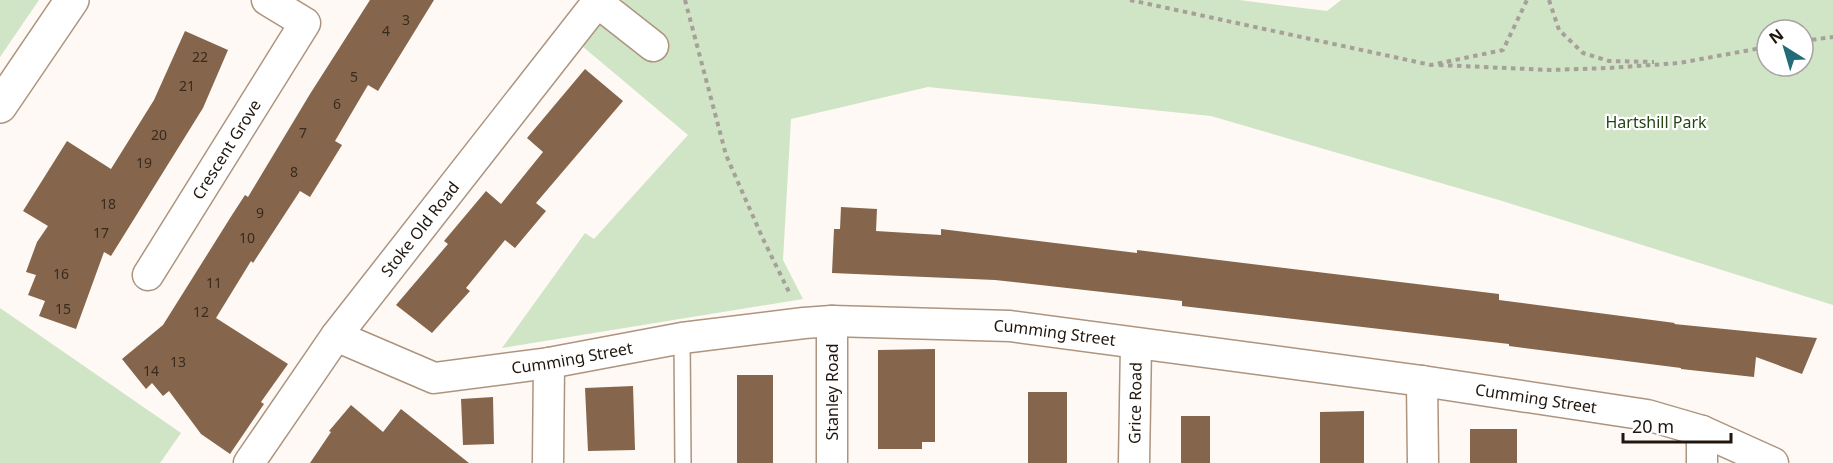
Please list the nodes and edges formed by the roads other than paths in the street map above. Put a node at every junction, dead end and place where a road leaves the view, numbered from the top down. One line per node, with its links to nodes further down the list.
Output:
1 (72, 0): 5 (main road)
2 (267, 0): 6 (street, Crescent Grove)
3 (598, 1): 4 (street, Stoke Old Road); 8 (street, Stoke Old Road)
4 (653, 46)
5 (0, 106)
6 (148, 275)
7 (818, 322): 9 (street, Cumming Street); 10 (street, Cumming Street); 17 (street, Stanley Road)
8 (336, 336): 11 (street, Cumming Street); 14 (street, Stoke Old Road)
9 (682, 338): 11 (street, Cumming Street); 16 (lane)
10 (1136, 344): 12 (street, Cumming Street); 18 (street, Grice Road)
11 (549, 363): 15 (street)
12 (1422, 381): 13 (street, Cumming Street); 19 (street)
13 (1702, 431): 20 (street); 21 (street, Cumming Street)
14 (249, 463)
15 (548, 463)
16 (683, 463)
17 (832, 463)
18 (1134, 463)
19 (1422, 463)
20 (1702, 463)
21 (1773, 463)

